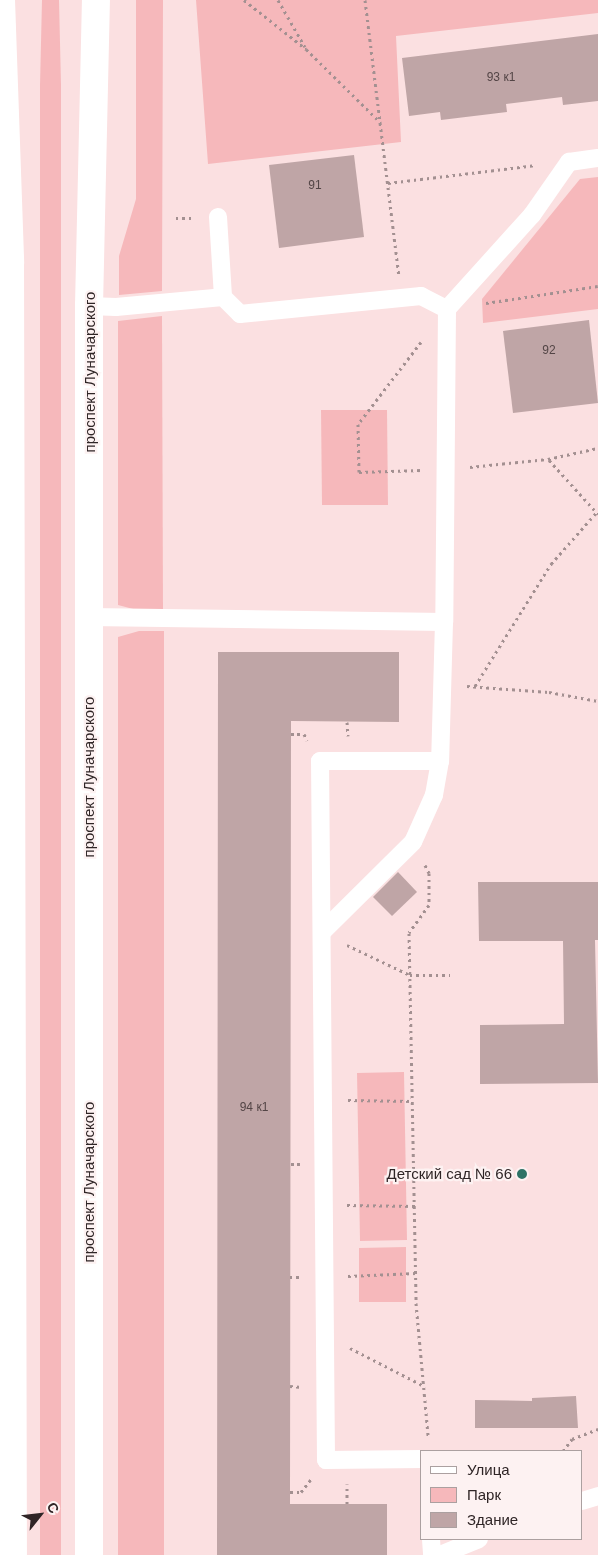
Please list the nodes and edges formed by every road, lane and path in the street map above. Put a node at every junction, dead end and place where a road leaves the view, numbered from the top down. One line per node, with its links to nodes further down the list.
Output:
1 (2, 0): 48 (main road)
2 (96, 0): 15 (main road, проспект Луначарского)
3 (244, 0): 6 (path)
4 (278, 0): 6 (path)
5 (365, 0): 7 (path)
6 (306, 49): 7 (path)
7 (381, 124): 10 (path)
8 (598, 158): 9 (lane)
9 (569, 162): 10 (path); 16 (lane)
10 (388, 183): 14 (path)
11 (218, 217): 13 (lane)
12 (598, 286): 16 (path)
13 (223, 298): 14 (lane); 15 (lane)
14 (402, 298): 16 (lane)
15 (89, 306): 21 (main road, проспект Луначарского)
16 (447, 309): 19 (lane); 19 (path)
17 (598, 448): 18 (path)
18 (548, 459): 19 (path); 20 (path)
19 (443, 469): 22 (lane)
20 (597, 514): 24 (path)
21 (89, 617): 22 (lane); 49 (main road, проспект Луначарского)
22 (444, 622): 23 (lane)
23 (443, 684): 24 (path); 26 (lane)
24 (475, 686): 25 (path)
25 (598, 701)
26 (440, 761): 27 (lane); 28 (lane)
27 (413, 842): 28 (lane); 29 (path)
28 (322, 932): 29 (path); 31 (lane)
29 (410, 975): 30 (path); 32 (path)
30 (450, 975)
31 (322, 1099): 32 (path); 33 (lane)
32 (412, 1101): 34 (path)
33 (324, 1205): 34 (path); 36 (lane)
34 (415, 1206): 35 (path)
35 (416, 1273): 36 (path); 39 (path)
36 (324, 1276): 37 (path); 38 (lane)
37 (290, 1277)
38 (325, 1334): 39 (path); 43 (lane)
39 (424, 1386): 41 (path)
40 (598, 1429): 42 (path)
41 (428, 1442)
42 (564, 1450)
43 (420, 1459)
44 (598, 1496): 45 (lane)
45 (583, 1501)
46 (431, 1540): 50 (lane)
47 (477, 1540): 51 (lane)
48 (14, 1555)
49 (89, 1555)
50 (432, 1555)
51 (440, 1555)

